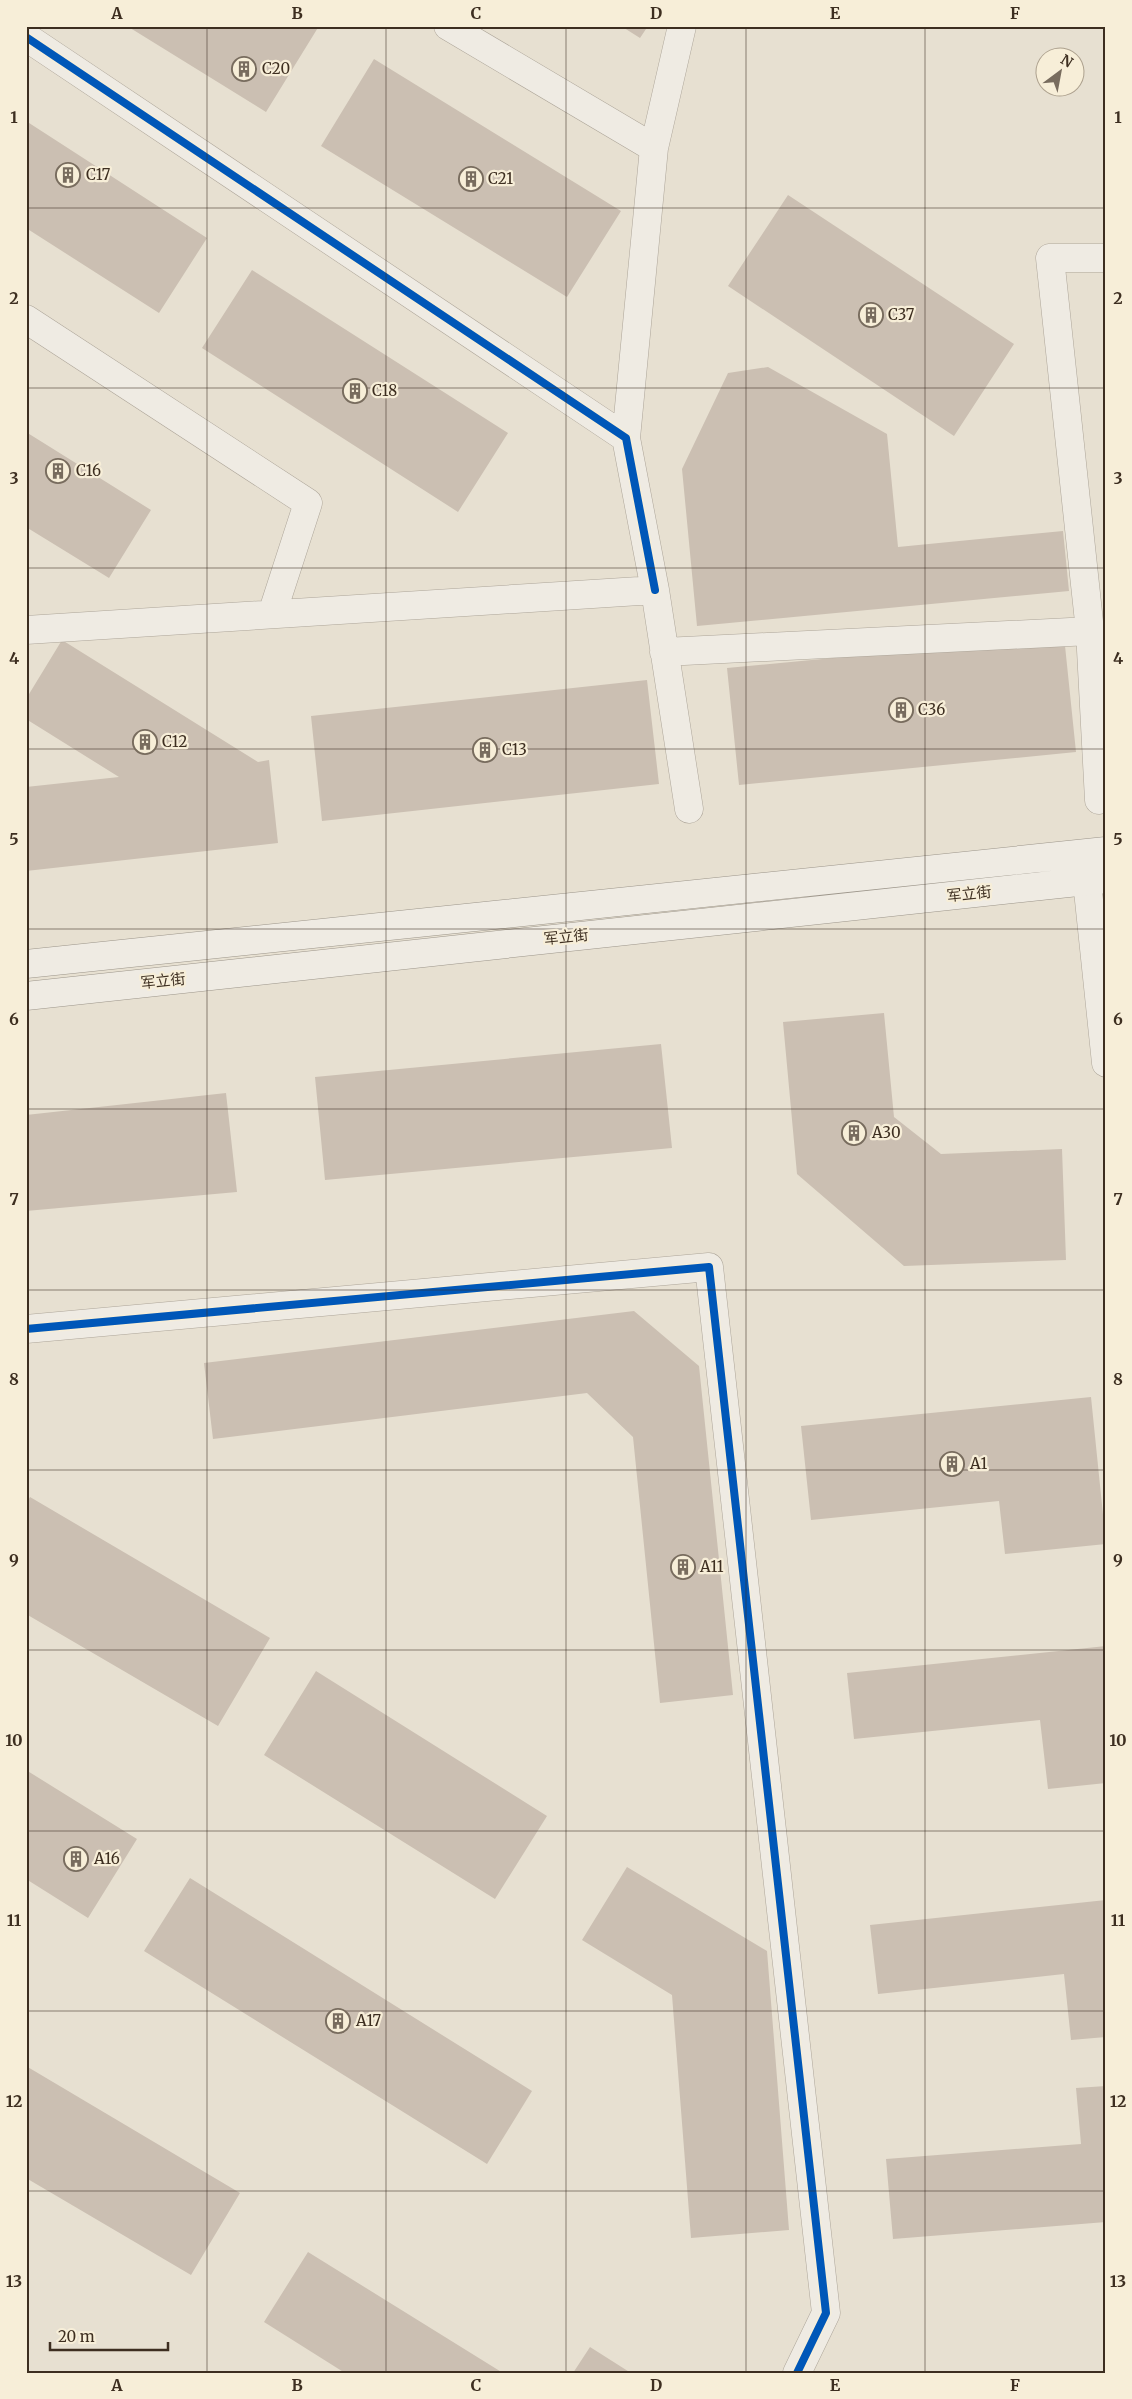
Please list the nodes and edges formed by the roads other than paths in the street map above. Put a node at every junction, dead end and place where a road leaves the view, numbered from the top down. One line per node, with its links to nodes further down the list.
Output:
1 (448, 26): 4 (street)
2 (682, 26): 4 (street)
3 (26, 37): 7 (street)
4 (654, 148): 7 (street)
5 (1106, 258): 11 (street)
6 (26, 319): 9 (street)
7 (626, 438): 8 (street)
8 (655, 590): 9 (street); 12 (street)
9 (272, 614): 10 (street)
10 (26, 630)
11 (1090, 631): 12 (street); 13 (street)
12 (664, 652): 14 (street)
13 (1099, 800)
14 (689, 809)
15 (1106, 851): 17 (street, 军立街)
16 (1097, 880): 18 (street, 军立街); 19 (street)
17 (26, 964)
18 (26, 996)
19 (1106, 1063)
20 (26, 1329): 21 (street)
21 (797, 2373)

